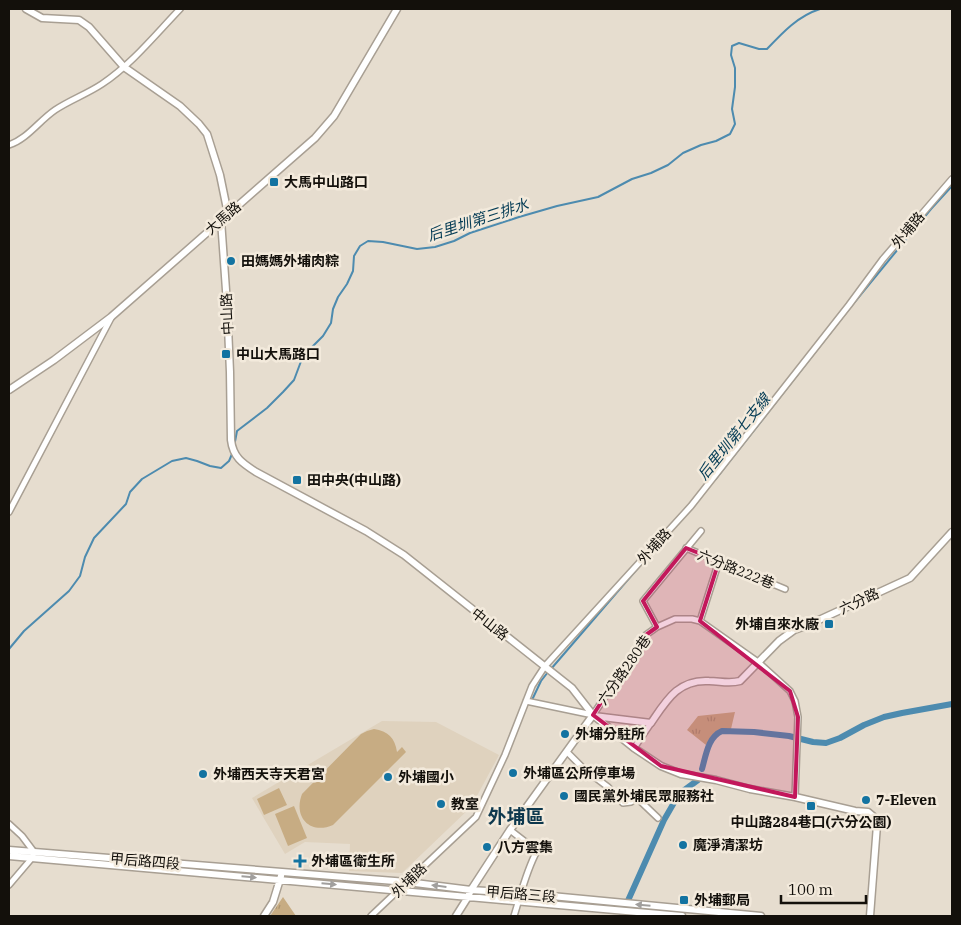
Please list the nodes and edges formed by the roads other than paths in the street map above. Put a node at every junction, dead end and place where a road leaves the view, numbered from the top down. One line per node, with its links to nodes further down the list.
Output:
1 (26, 9): 4 (street)
2 (180, 9): 4 (street)
3 (396, 9): 7 (street, 大馬路)
4 (124, 67): 5 (street); 7 (street)
5 (9, 145)
6 (952, 179): 20 (street, 外埔路)
7 (228, 214): 8 (street, 大馬路)
8 (221, 220): 9 (street, 大馬路); 20 (street, 中山路)
9 (111, 317): 10 (street, 大馬路); 11 (street)
10 (9, 390)
11 (9, 512)
12 (701, 531): 14 (street, 六分路280巷)
13 (952, 532): 19 (street, 六分路)
14 (686, 548): 15 (street, 六分路222巷); 18 (street, 六分路280巷)
15 (719, 561): 16 (street, 六分路222巷); 17 (street)
16 (785, 589)
17 (700, 621): 18 (street, 六分路280巷); 19 (street)
18 (657, 627): 22 (street, 六分路280巷)
19 (758, 662): 23 (street, 六分路); 26 (street)
20 (545, 666): 21 (street, 外埔路); 22 (street, 中山路)
21 (526, 701): 22 (street); 34 (street, 外埔路)
22 (593, 715): 23 (street); 24 (street, 中山路); 25 (street)
23 (651, 723): 24 (street)
24 (634, 748): 26 (street, 中山路)
25 (567, 752): 27 (street); 29 (street)
26 (795, 797): 47 (street, 中山路)
27 (658, 818)
28 (9, 824): 31 (street)
29 (510, 830): 36 (street); 38 (street)
30 (9, 850): 31 (street, 甲后路四段)
31 (33, 855): 32 (street, 甲后路四段); 33 (street, 甲后路四段); 35 (street)
32 (9, 856)
33 (281, 876): 34 (street, 甲后路三段); 37 (street, 甲后路三段, one-way to 37); 41 (street)
34 (407, 882): 36 (street, 甲后路三段, one-way to 34); 37 (street, 外埔路)
35 (9, 885)
36 (470, 890): 38 (street, 甲后路三段); 39 (street)
37 (399, 891): 39 (street, 甲后路三段); 42 (street, 外埔路)
38 (520, 893): 40 (street); 46 (street, 甲后路三段, one-way to 38)
39 (468, 898): 40 (street, 甲后路三段); 43 (street)
40 (518, 901): 44 (street); 45 (street, 甲后路三段)
41 (264, 916)
42 (371, 916)
43 (456, 916)
44 (514, 916)
45 (682, 916)
46 (761, 916)
47 (870, 916)

